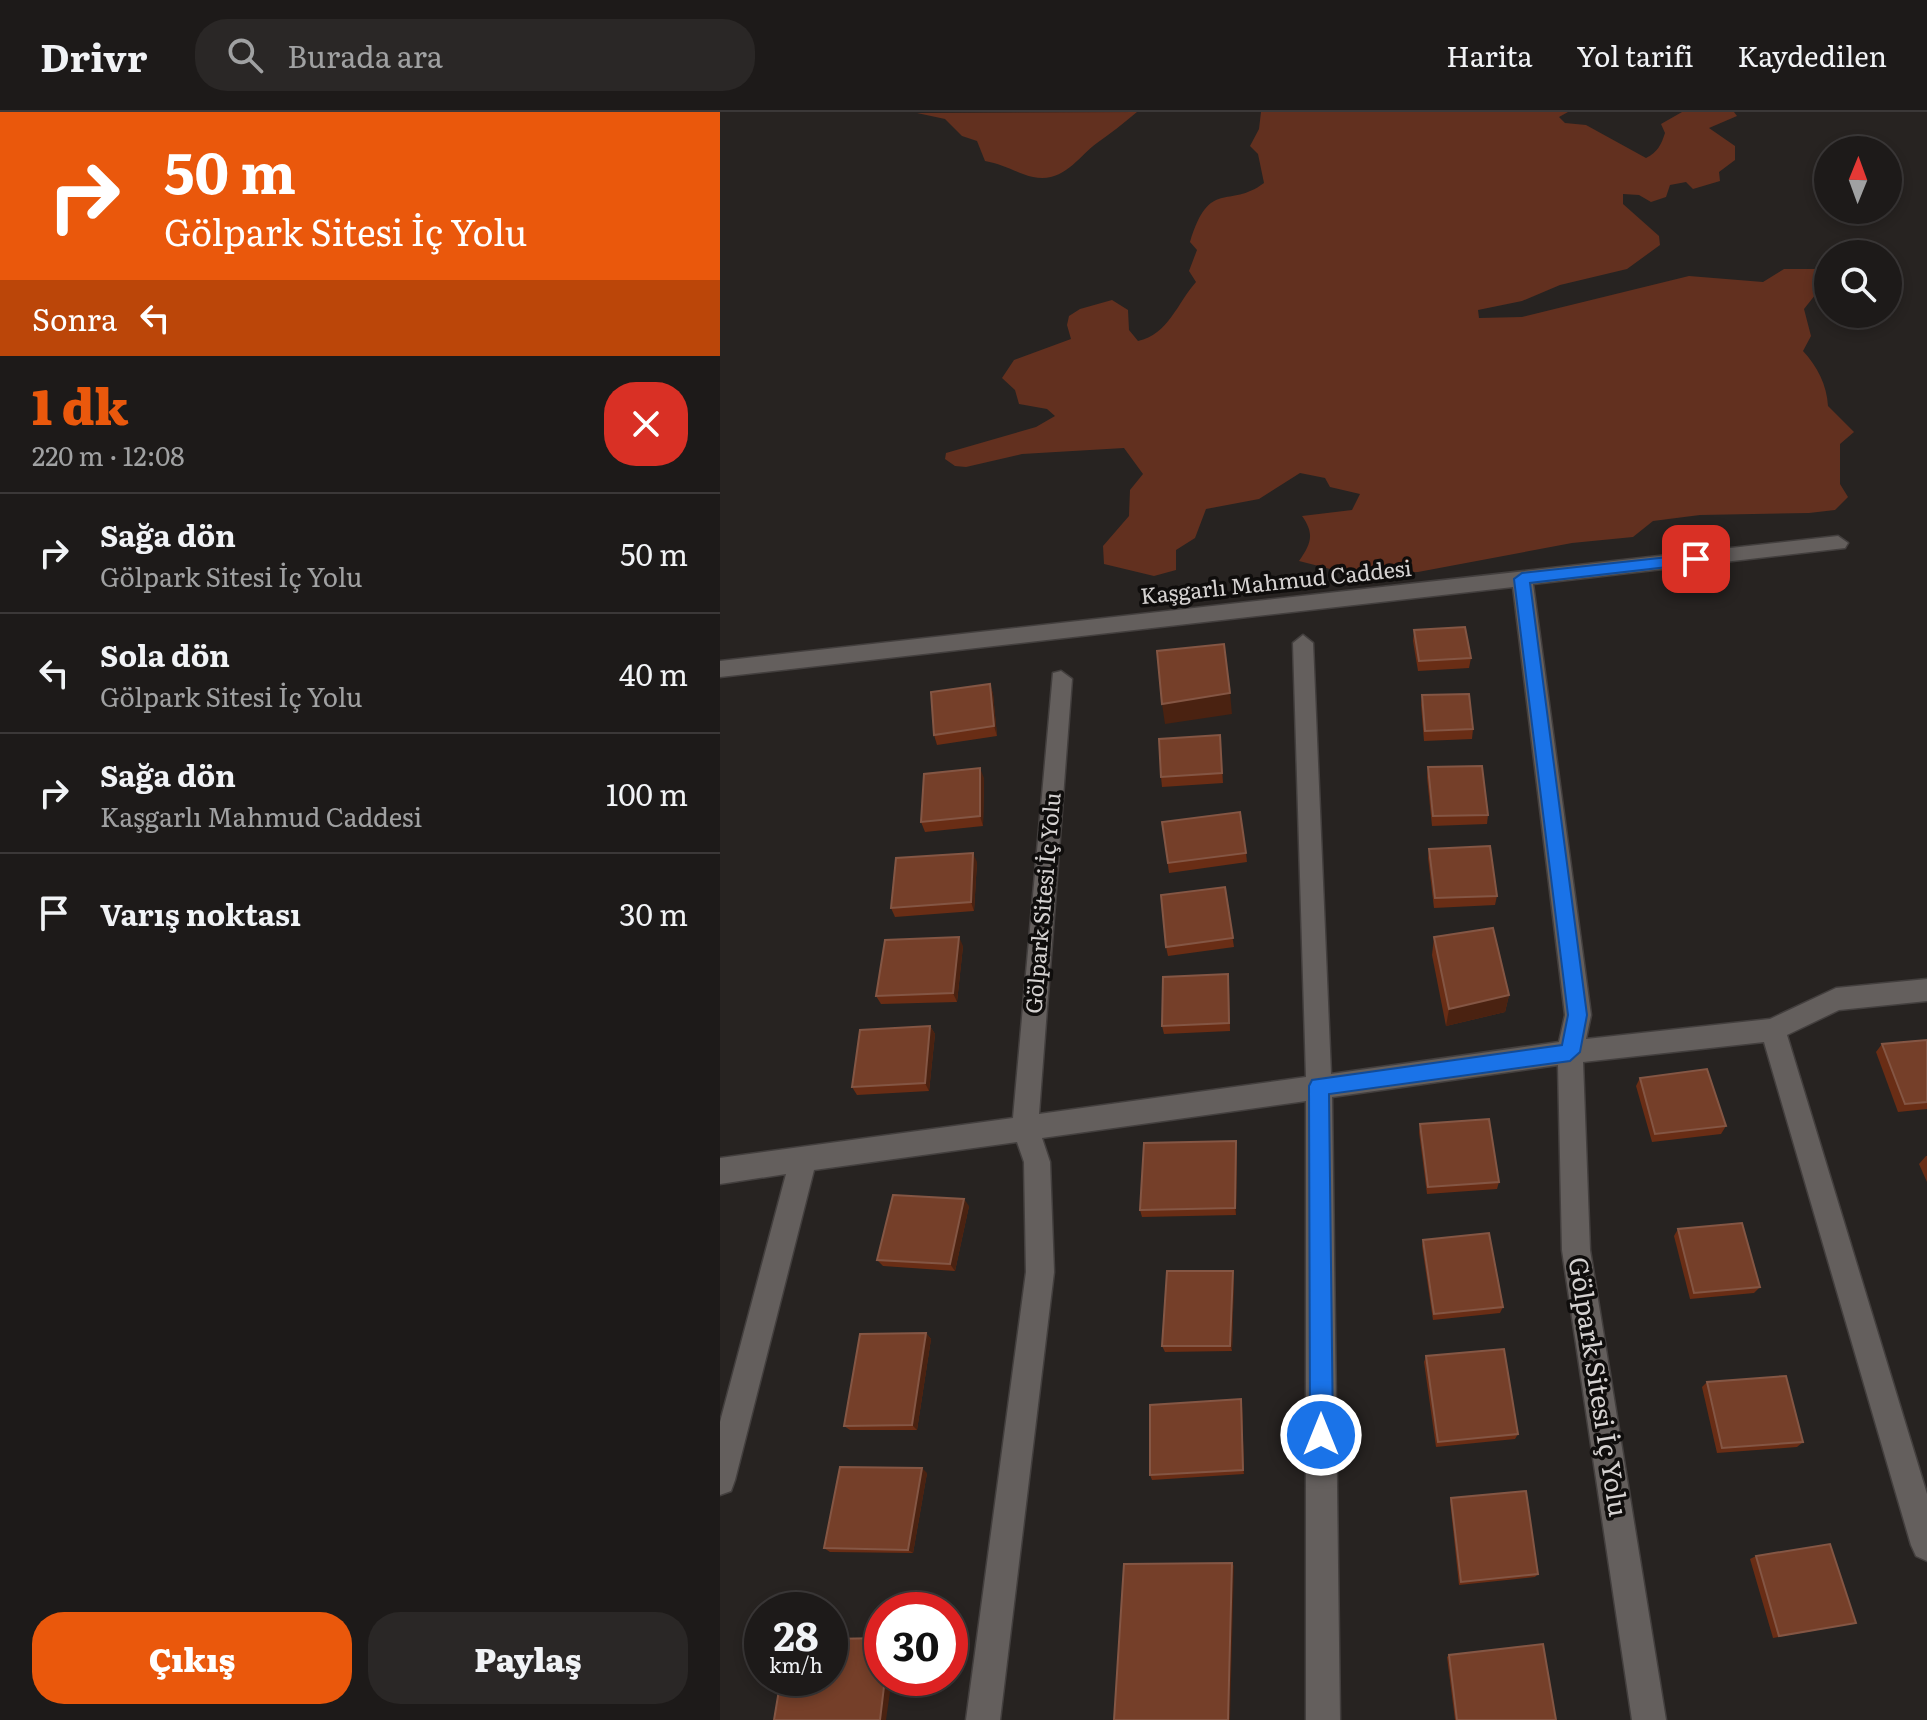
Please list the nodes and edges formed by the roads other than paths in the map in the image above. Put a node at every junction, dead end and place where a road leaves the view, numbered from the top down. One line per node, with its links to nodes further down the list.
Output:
1 (1838, 543): 2 (street, Kaşgarlı Mahmud Caddesi)
2 (1522, 579): 4 (street, Kaşgarlı Mahmud Caddesi); 8 (street, Gölpark Sitesi İç Yolu)
3 (1303, 643): 9 (street)
4 (720, 669)
5 (1061, 679): 10 (street, Gölpark Sitesi İç Yolu)
6 (1927, 990): 7 (street)
7 (1773, 1030): 8 (street); 14 (street)
8 (1570, 1052): 9 (street); 17 (street, Gölpark Sitesi İç Yolu)
9 (1319, 1086): 10 (street); 16 (street)
10 (1025, 1127): 11 (street); 15 (street, Gölpark Sitesi İç Yolu)
11 (803, 1159): 12 (street); 13 (street)
12 (720, 1171)
13 (720, 1480)
14 (1927, 1545)
15 (983, 1720)
16 (1323, 1720)
17 (1649, 1720)

